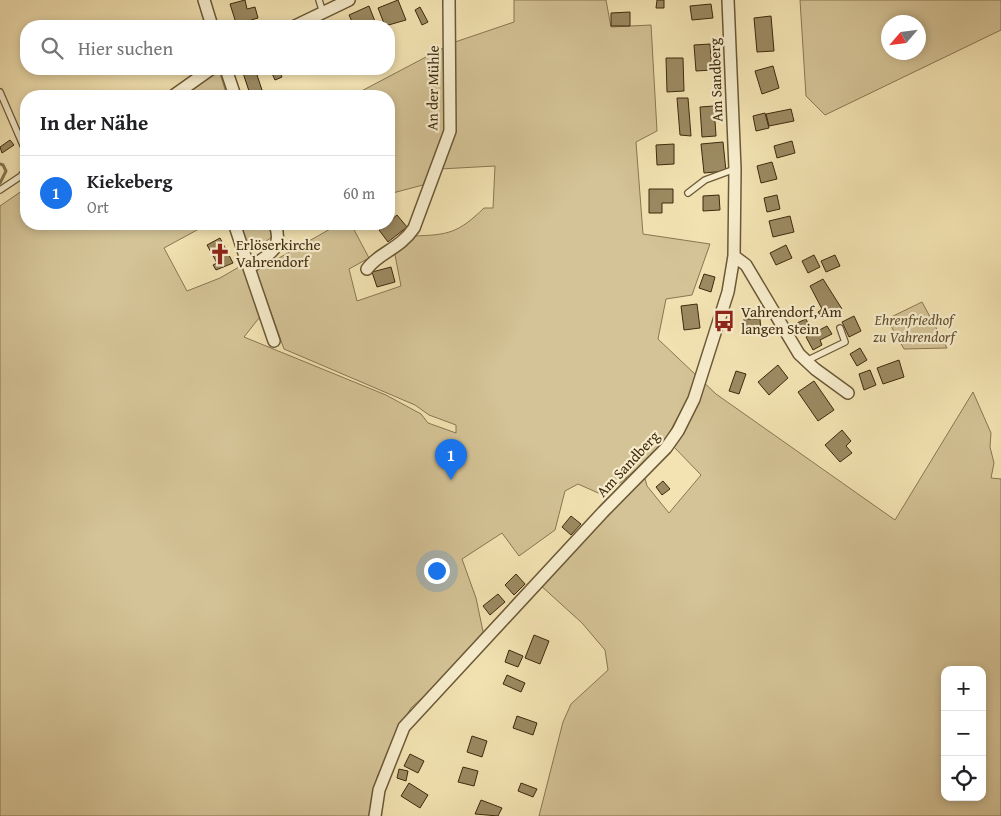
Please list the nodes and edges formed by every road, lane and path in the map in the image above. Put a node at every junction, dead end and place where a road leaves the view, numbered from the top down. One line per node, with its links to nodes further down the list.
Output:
1 (204, 0): 7 (street)
2 (319, 0): 6 (lane)
3 (349, 0): 6 (street)
4 (449, 0): 23 (street, An der Mühle)
5 (728, 0): 15 (street, Am Sandberg)
6 (323, 13): 8 (street)
7 (210, 20)
8 (308, 20)
9 (203, 75): 11 (street)
10 (228, 75): 12 (street)
11 (181, 90)
12 (233, 90)
13 (0, 92): 14 (lane)
14 (20, 138)
15 (735, 169): 18 (lane); 21 (street, Am Sandberg)
16 (20, 176): 17 (lane)
17 (0, 190)
18 (688, 194)
19 (236, 230): 22 (street)
20 (277, 230): 22 (street)
21 (734, 256): 26 (street); 28 (street, Am Sandberg)
22 (249, 268): 25 (street)
23 (367, 269)
24 (840, 328): 26 (lane)
25 (274, 341)
26 (806, 361): 27 (street)
27 (848, 393)
28 (375, 816)

